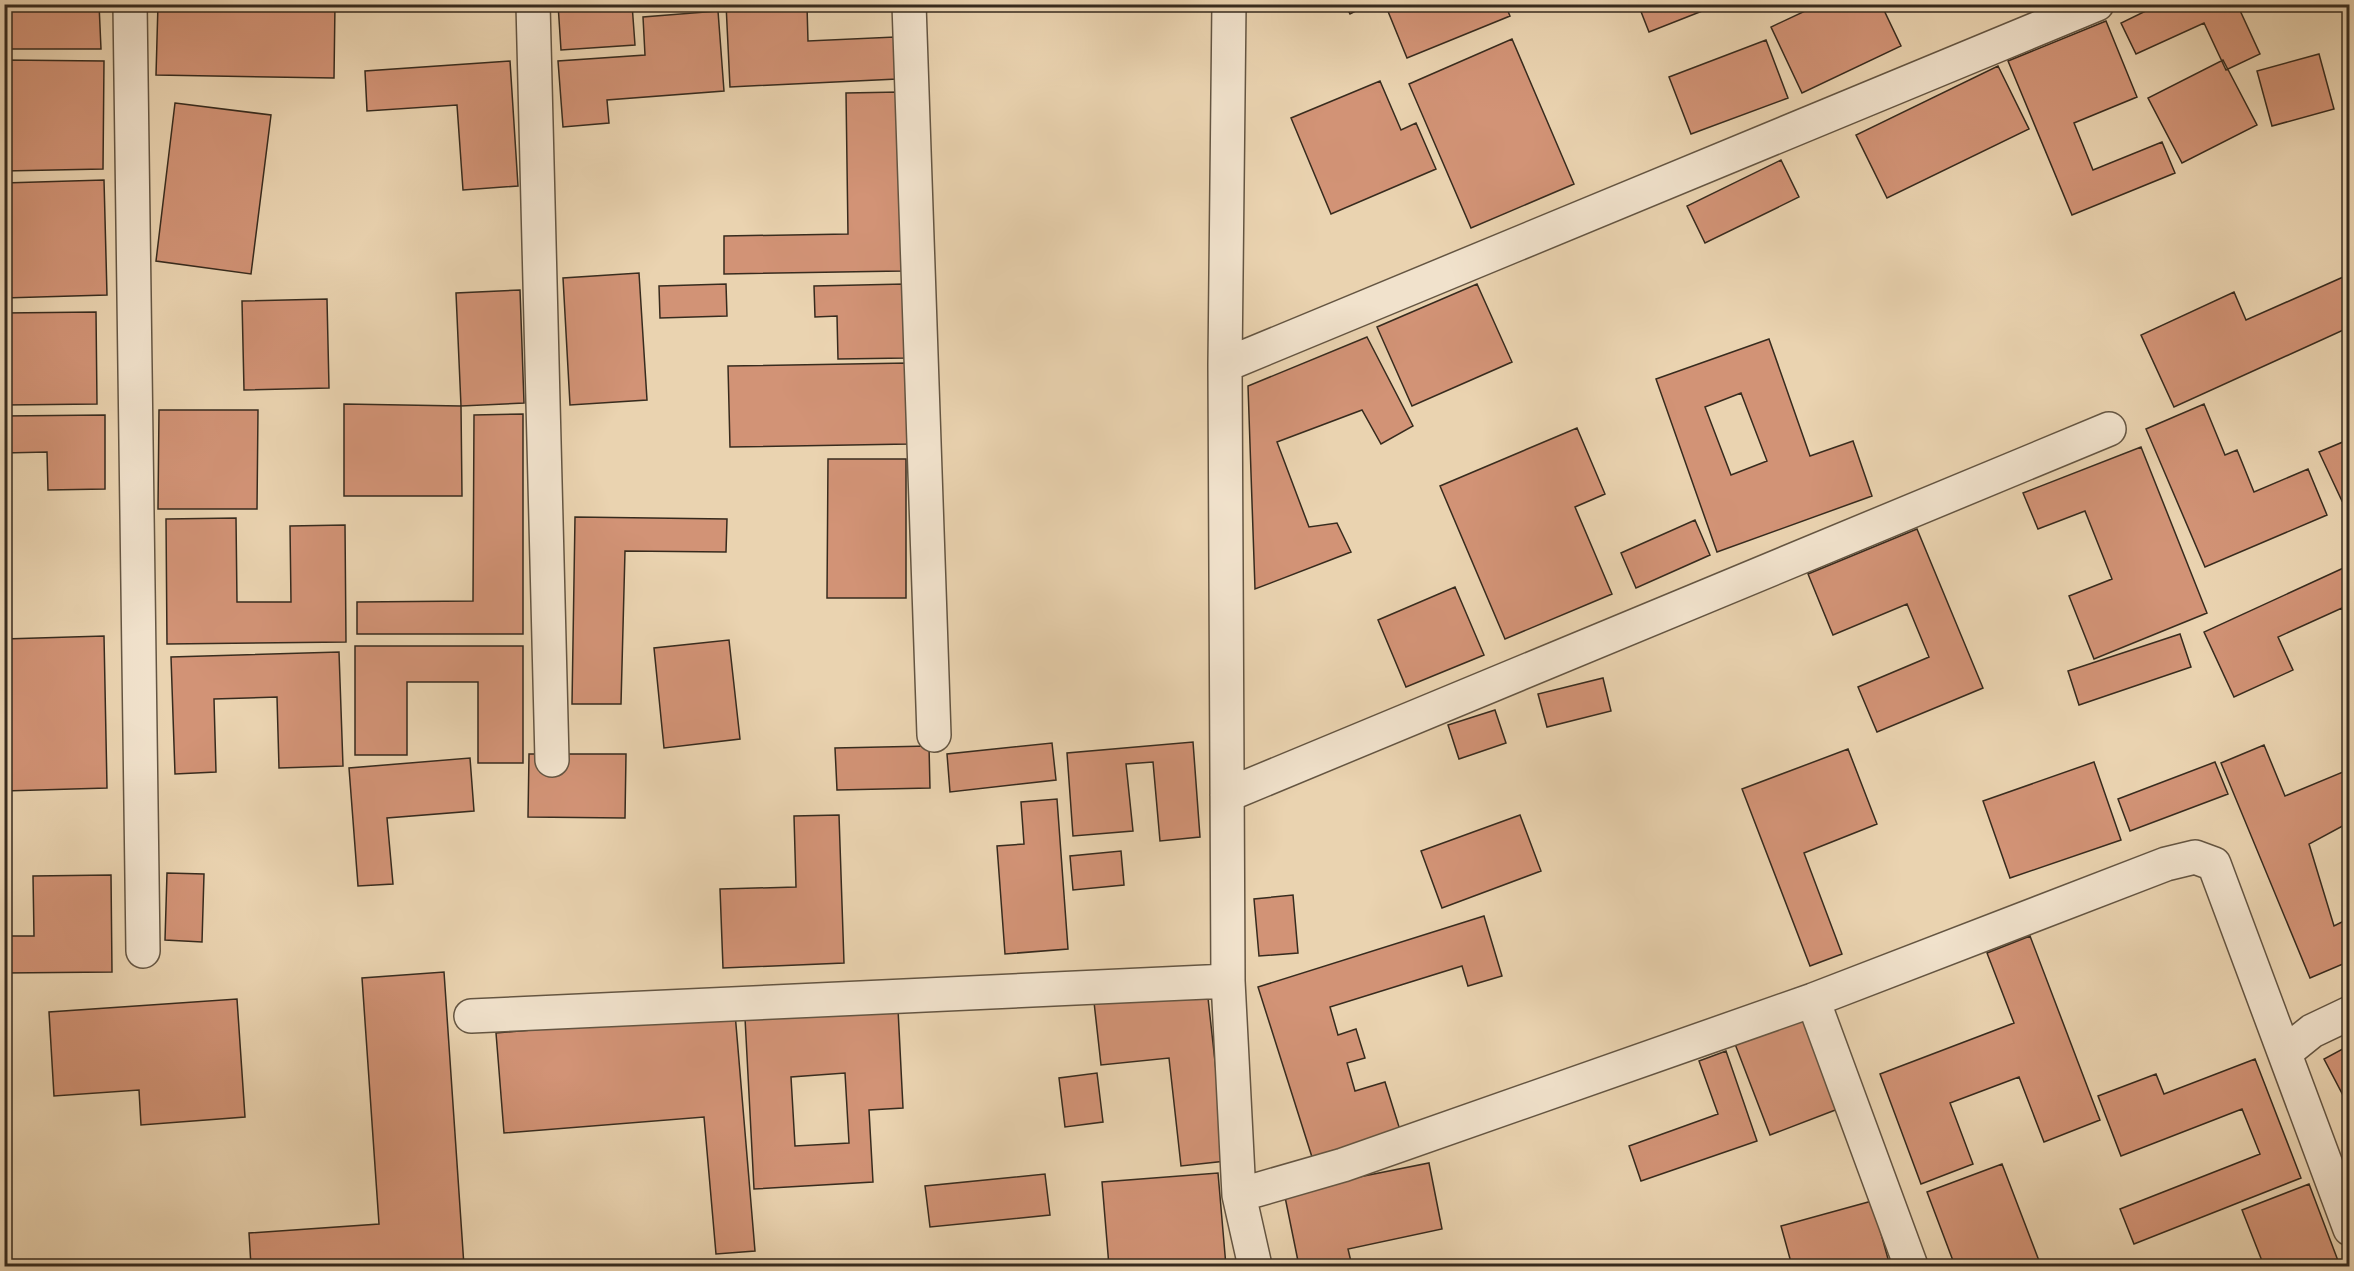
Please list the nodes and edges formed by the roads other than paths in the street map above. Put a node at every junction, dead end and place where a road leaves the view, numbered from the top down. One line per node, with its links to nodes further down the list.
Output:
1 (129, 4): 11 (street)
2 (532, 4): 9 (street)
3 (909, 4): 8 (street)
4 (1228, 4): 6 (street)
5 (2097, 4): 6 (street)
6 (1225, 365): 10 (street)
7 (2109, 429): 10 (street)
8 (933, 735)
9 (552, 760)
10 (1227, 795): 12 (street)
11 (143, 951)
12 (1228, 981): 15 (street); 17 (street)
13 (1813, 1000): 16 (street); 17 (street); 20 (street)
14 (2349, 1013): 16 (street)
15 (471, 1016)
16 (2286, 1052): 18 (street)
17 (1239, 1195): 19 (street)
18 (2349, 1229)
19 (1255, 1266)
20 (1911, 1266)

